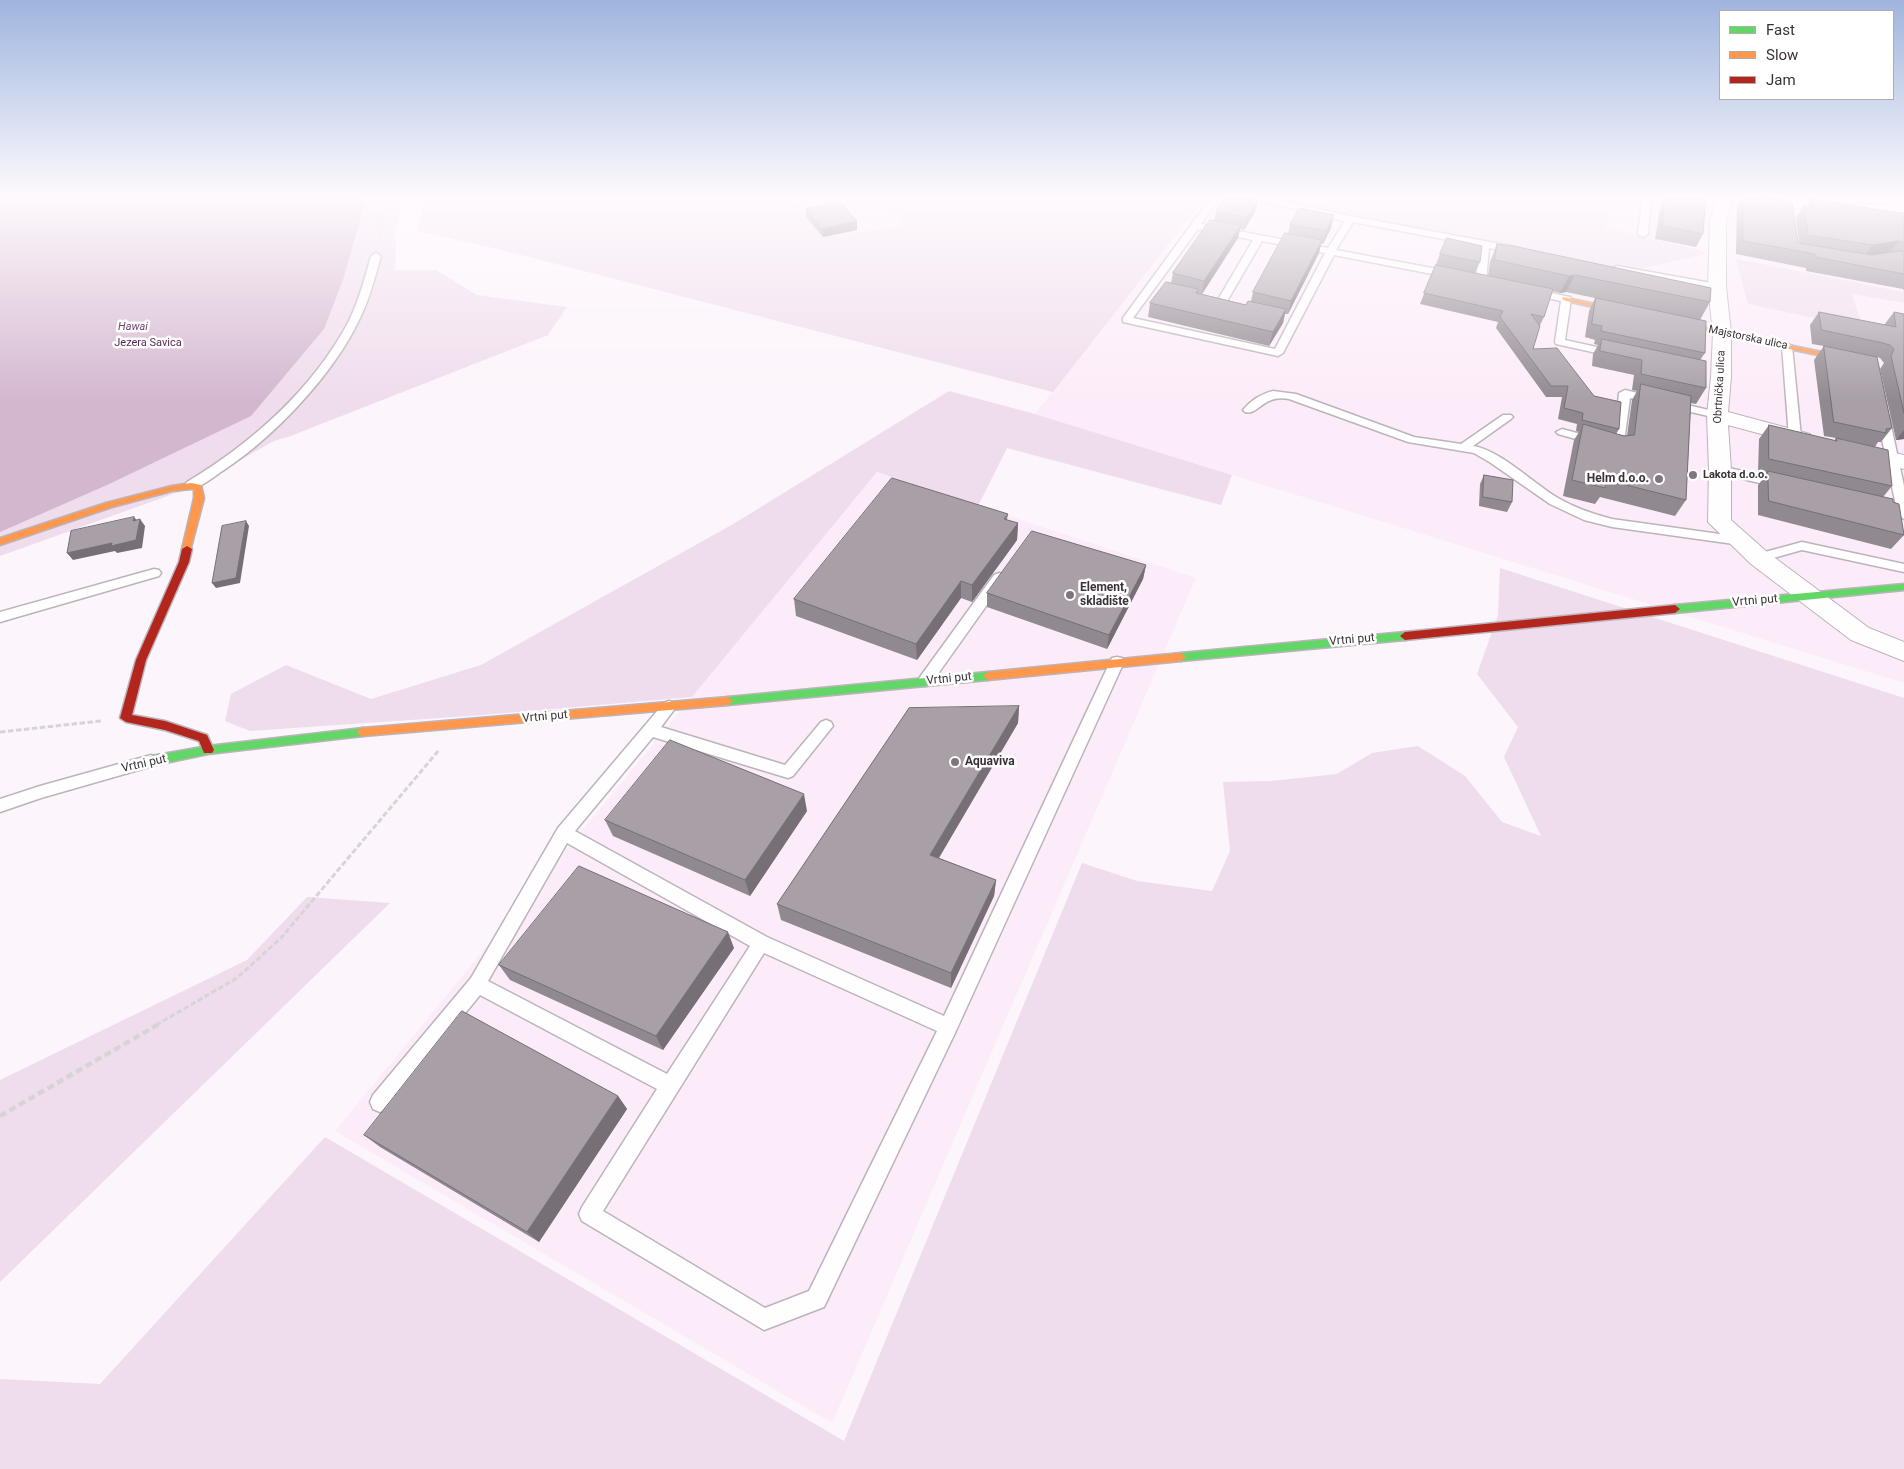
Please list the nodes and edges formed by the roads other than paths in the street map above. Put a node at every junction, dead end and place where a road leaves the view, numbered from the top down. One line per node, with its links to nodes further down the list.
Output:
1 (374, 264): 26 (lane)
2 (1172, 264): 4 (lane)
3 (1244, 264): 12 (lane)
4 (1322, 264)
5 (1396, 264): 6 (lane)
6 (1480, 264)
7 (1717, 264): 9 (street, Obrtnička ulica)
8 (1611, 268): 9 (lane)
9 (1717, 287): 13 (street, Obrtnička ulica)
10 (1519, 289): 11 (lane, Majstorska ulica)
11 (1566, 300): 13 (street, Majstorska ulica); 15 (lane)
12 (1222, 303)
13 (1722, 332): 14 (street, Majstorska ulica); 19 (street, Obrtnička ulica)
14 (1787, 346): 16 (street, Majstorska ulica); 22 (lane)
15 (1622, 355)
16 (1872, 364)
17 (1880, 402): 24 (lane)
18 (1249, 410): 23 (lane)
19 (1717, 415): 21 (lane); 22 (street); 25 (street, Obrtnička ulica)
20 (1507, 417): 23 (lane)
21 (1562, 432)
22 (1794, 437): 24 (street)
23 (1464, 447): 30 (lane)
24 (1898, 460): 28 (lane)
25 (1720, 470): 27 (lane); 30 (street, Obrtnička ulica)
26 (190, 485): 29 (street); 44 (street)
27 (1797, 488)
28 (1900, 512)
29 (0, 542)
30 (1741, 542): 31 (street, Obrtnička ulica)
31 (1759, 558): 33 (lane); 36 (street, Obrtnička ulica)
32 (1008, 565): 40 (lane)
33 (1904, 568)
34 (154, 573): 37 (lane)
35 (1904, 587): 36 (street, Vrtni put)
36 (1807, 596): 38 (street, Obrtnička ulica); 39 (street, Vrtni put)
37 (0, 617)
38 (1904, 652)
39 (1117, 662): 40 (street, Vrtni put); 50 (lane)
40 (925, 681): 41 (street, Vrtni put)
41 (669, 707): 43 (lane); 44 (street, Vrtni put)
42 (826, 726): 43 (lane)
43 (650, 730): 47 (lane)
44 (208, 750): 45 (street, Vrtni put)
45 (151, 761): 46 (lane, Vrtni put)
46 (0, 806)
47 (564, 833): 48 (lane); 49 (lane)
48 (761, 943): 50 (lane); 51 (lane)
49 (477, 984): 51 (lane); 52 (lane)
50 (948, 1028): 51 (lane)
51 (670, 1086)
52 (380, 1102)

